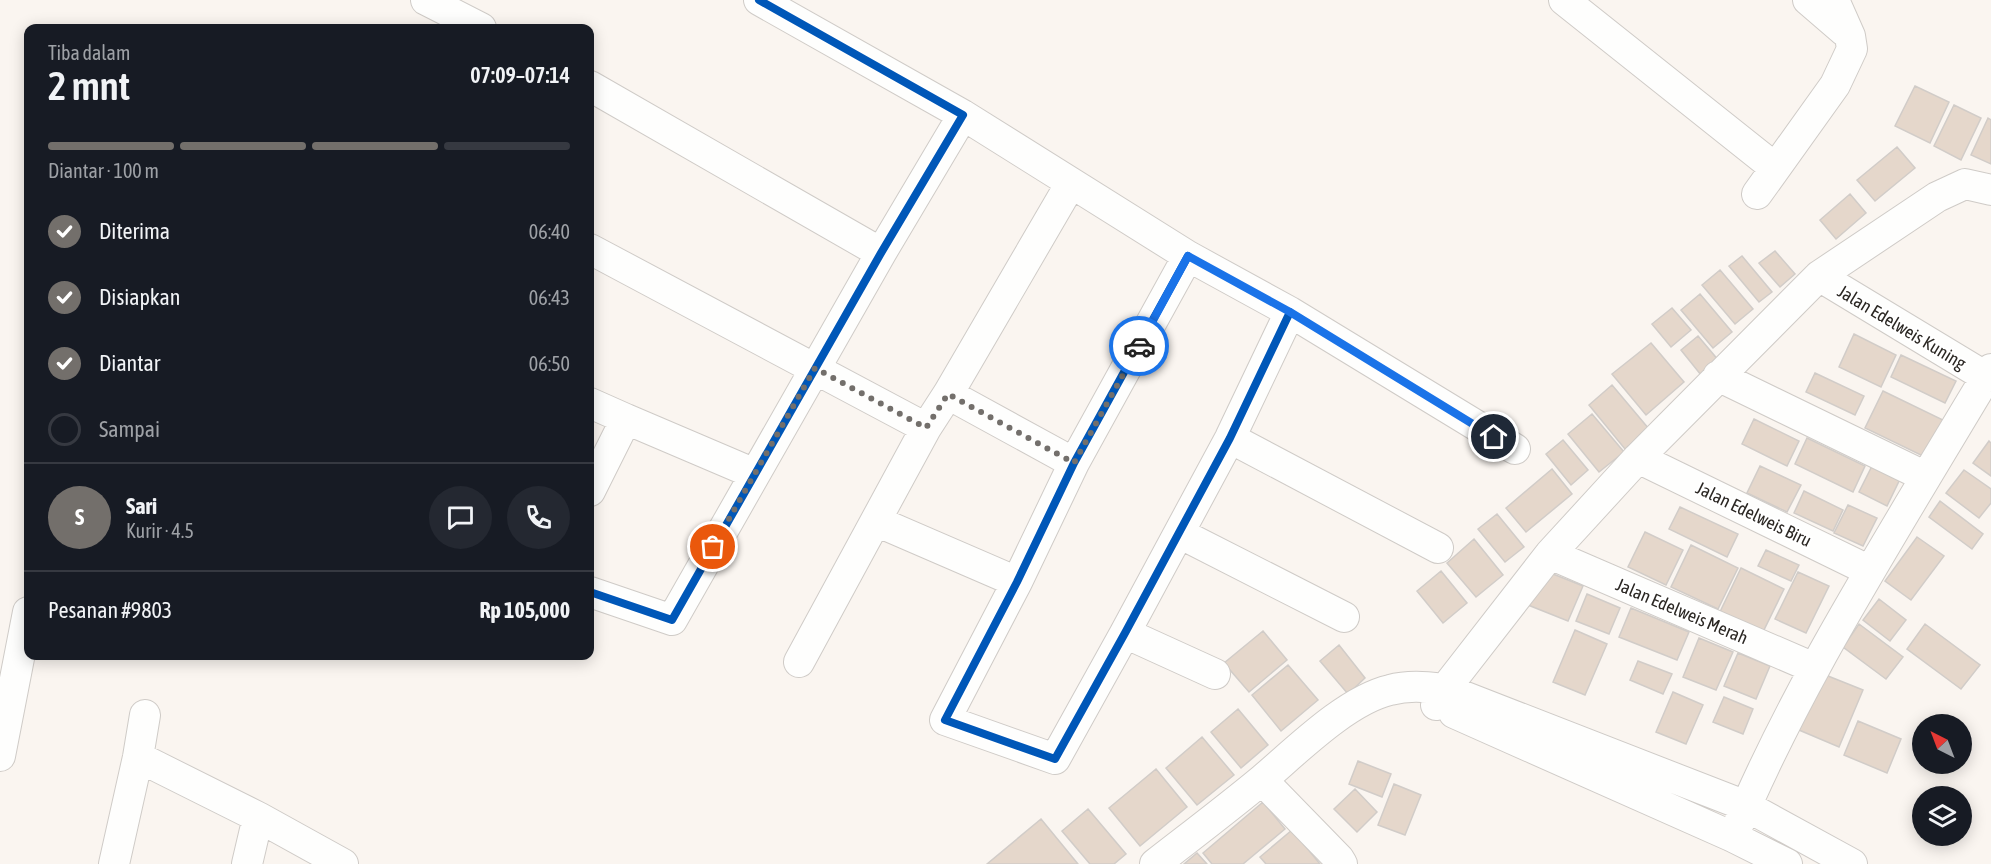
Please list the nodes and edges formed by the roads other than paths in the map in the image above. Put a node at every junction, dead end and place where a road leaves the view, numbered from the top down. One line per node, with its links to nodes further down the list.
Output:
1 (426, 0): 6 (street)
2 (759, 0): 9 (street)
3 (1564, 0): 10 (street)
4 (1808, 0): 7 (street)
5 (1834, 0): 7 (street)
6 (474, 24)
7 (1850, 36): 10 (street)
8 (594, 89): 15 (street)
9 (963, 115): 11 (street); 15 (street)
10 (1775, 168): 13 (street)
11 (1071, 183): 16 (street); 22 (street)
12 (1991, 190): 17 (street)
13 (1757, 194)
14 (594, 251): 19 (street)
15 (881, 253): 19 (street)
16 (1188, 256): 18 (street); 29 (street)
17 (1819, 276): 20 (street, Jalan Edelweis Kuning); 21 (street)
18 (1290, 312): 26 (street); 27 (street)
19 (815, 368): 25 (street); 30 (street)
20 (1988, 373): 31 (street)
21 (1718, 376): 28 (street); 31 (street)
22 (948, 394): 25 (street); 29 (street)
23 (594, 405): 24 (street)
24 (626, 419): 30 (street); 32 (street)
25 (926, 428): 33 (street)
26 (1230, 438): 34 (street); 35 (street)
27 (1515, 449)
28 (1638, 458): 36 (street); 37 (street, Jalan Edelweis Biru)
29 (1074, 463): 38 (street)
30 (755, 474): 39 (street)
31 (1926, 477): 37 (street)
32 (594, 483)
33 (876, 521): 38 (street); 43 (street)
34 (1179, 533): 40 (street); 42 (street)
35 (1438, 548)
36 (1550, 554): 44 (street, Jalan Edelweis Merah); 46 (street)
37 (1870, 571): 44 (street)
38 (1017, 582): 42 (street)
39 (594, 593)
40 (1344, 617)
41 (24, 633): 48 (street)
42 (1125, 633): 45 (street)
43 (799, 662)
44 (1814, 668): 51 (street)
45 (1215, 674)
46 (1432, 694): 50 (street); 51 (street); 53 (street)
47 (145, 715): 49 (street)
48 (0, 756)
49 (138, 757): 52 (street); 54 (street)
50 (1262, 780): 57 (street); 58 (street)
51 (1746, 806): 53 (street); 60 (street)
52 (258, 817): 55 (street); 56 (street)
53 (1733, 837): 59 (street)
54 (114, 864)
55 (247, 864)
56 (343, 864)
57 (1155, 864)
58 (1342, 864)
59 (1786, 864)
60 (1852, 864)

